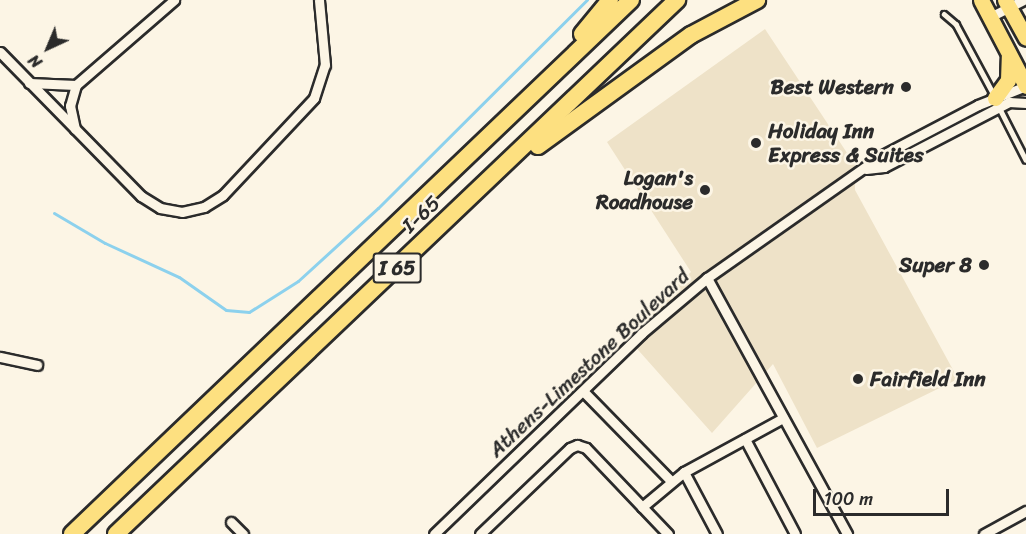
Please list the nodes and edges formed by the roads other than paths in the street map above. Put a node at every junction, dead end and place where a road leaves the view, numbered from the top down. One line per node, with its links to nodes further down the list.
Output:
1 (174, 0): 16 (street)
2 (319, 0): 20 (street)
3 (610, 0): 14 (highway)
4 (632, 0): 14 (highway, I 65)
5 (677, 0): 22 (highway, I-65 / I 65)
6 (757, 0): 22 (highway)
7 (981, 0): 10 (highway)
8 (1012, 2): 10 (street); 11 (highway)
9 (944, 14): 18 (lane)
10 (990, 17): 13 (highway)
11 (1026, 38)
12 (0, 52): 15 (street)
13 (1010, 56): 17 (highway); 18 (highway)
14 (544, 81): 34 (highway, I 65)
15 (29, 83): 16 (street); 20 (street)
16 (76, 85): 20 (street)
17 (1026, 86): 18 (street, Athens-Limestone Boulevard)
18 (997, 103): 19 (street, Athens-Limestone Boulevard); 21 (lane); 23 (street, Athens-Limestone Boulevard)
19 (1026, 103)
20 (75, 130)
21 (1026, 160)
22 (480, 190): 35 (highway, I-65 / I 65)
23 (707, 278): 26 (street, Athens-Limestone Boulevard); 27 (street)
24 (0, 357): 25 (street)
25 (37, 365)
26 (583, 391): 30 (street); 37 (street, Athens-Limestone Boulevard)
27 (783, 418): 28 (street); 42 (street)
28 (745, 439): 29 (street); 41 (street)
29 (684, 472): 30 (street); 40 (street)
30 (671, 481): 31 (street)
31 (642, 507): 38 (street); 39 (street)
32 (1026, 511): 43 (street)
33 (231, 522): 36 (street)
34 (72, 534)
35 (116, 534)
36 (243, 534)
37 (434, 534)
38 (480, 534)
39 (668, 534)
40 (717, 534)
41 (795, 534)
42 (847, 534)
43 (984, 534)

